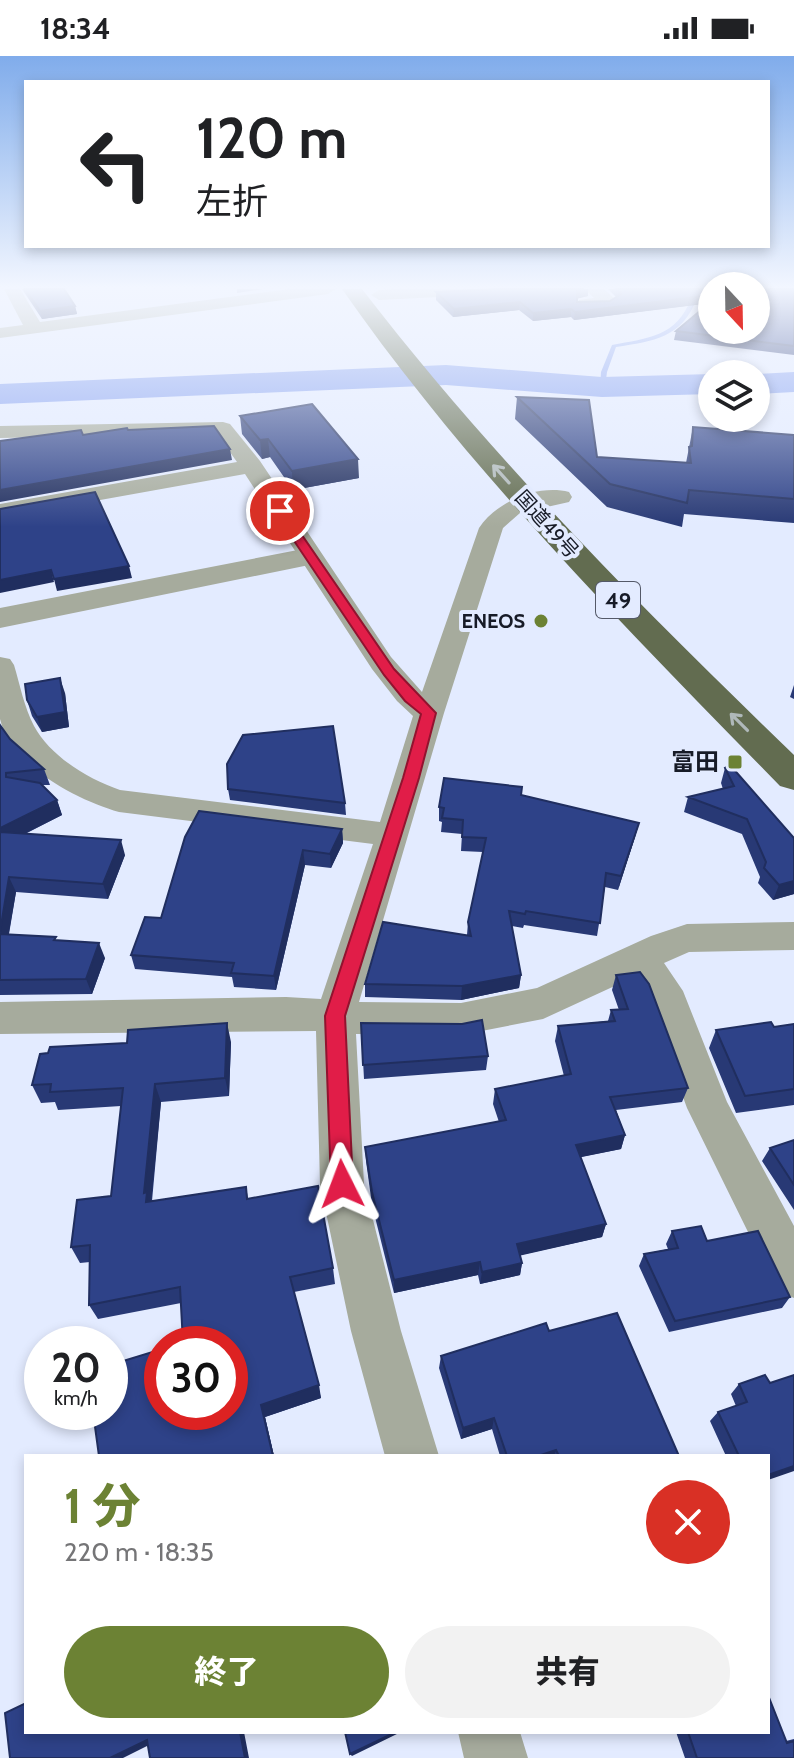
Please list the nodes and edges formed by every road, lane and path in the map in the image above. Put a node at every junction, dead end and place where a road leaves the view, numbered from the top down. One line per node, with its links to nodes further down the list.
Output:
1 (427, 368): 5 (highway, 国道49号 / 49, one-way to 1)
2 (487, 415): 5 (highway, 国道49号 / 49)
3 (0, 432): 4 (street)
4 (252, 466): 6 (street); 7 (street)
5 (537, 482): 10 (street); 12 (highway, 国道49号 / 49); 13 (highway, 国道49号 / 49, one-way to 5)
6 (0, 511)
7 (308, 557): 8 (street); 10 (street)
8 (0, 618)
9 (0, 665): 11 (street)
10 (429, 713): 14 (street)
11 (7, 717): 14 (street)
12 (794, 738)
13 (794, 777)
14 (392, 835): 17 (street)
15 (794, 936): 16 (street)
16 (639, 959): 17 (street); 19 (street)
17 (335, 1016): 18 (street); 20 (street)
18 (0, 1018)
19 (792, 1265)
20 (411, 1454)
21 (490, 1734): 22 (street)
22 (496, 1758)

